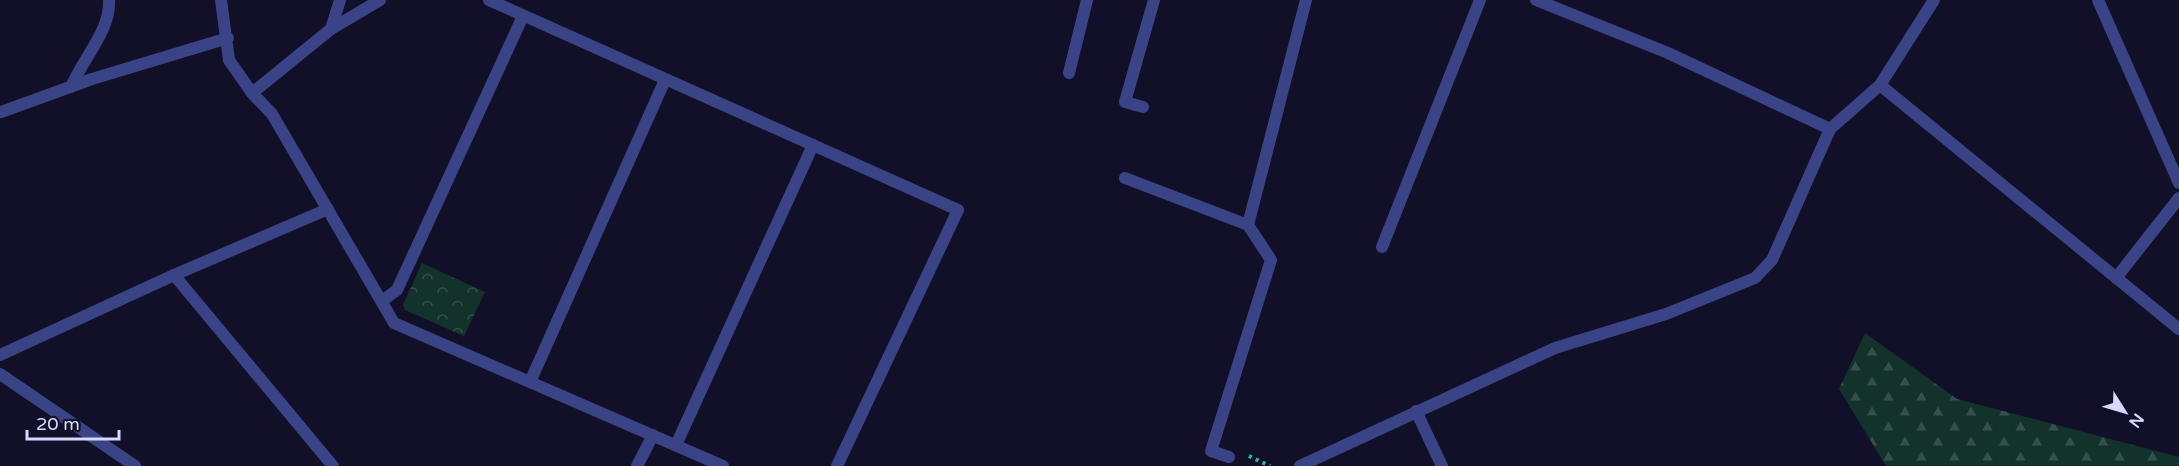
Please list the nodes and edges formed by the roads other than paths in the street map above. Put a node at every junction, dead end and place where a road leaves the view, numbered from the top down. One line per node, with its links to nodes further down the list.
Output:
1 (109, 0): 19 (street)
2 (221, 0): 15 (street)
3 (340, 0): 14 (street)
4 (380, 0): 14 (street)
5 (489, 0): 13 (street)
6 (1087, 0): 16 (street)
7 (1154, 0): 21 (street)
8 (1306, 0): 30 (street)
9 (1480, 0): 31 (street)
10 (1536, 0): 24 (street)
11 (1934, 0): 18 (street)
12 (2098, 0): 27 (street)
13 (524, 15): 17 (street); 34 (street)
14 (331, 29): 20 (street)
15 (228, 38): 19 (street); 20 (street)
16 (1069, 73)
17 (665, 80): 25 (street); 38 (street)
18 (1880, 86): 24 (street); 33 (street)
19 (71, 87): 22 (street)
20 (252, 93): 29 (street)
21 (1143, 106)
22 (0, 112): 23 (street)
23 (0, 124)
24 (1830, 129): 39 (street)
25 (813, 145): 41 (street); 47 (street)
26 (1125, 178): 30 (street)
27 (2179, 183)
28 (2179, 198): 33 (street)
29 (328, 209): 32 (street); 34 (street)
30 (1248, 225): 42 (street)
31 (1382, 247)
32 (174, 275): 36 (street); 44 (street)
33 (2116, 278): 35 (street)
34 (382, 301): 38 (street)
35 (2179, 329)
36 (0, 355)
37 (0, 374): 43 (street)
38 (530, 382): 40 (street)
39 (1416, 411): 48 (street); 49 (street)
40 (653, 435): 41 (street); 45 (street)
41 (676, 445): 46 (street)
42 (1229, 458)
43 (135, 466)
44 (333, 466)
45 (637, 466)
46 (723, 466)
47 (837, 466)
48 (1300, 466)
49 (1442, 466)

